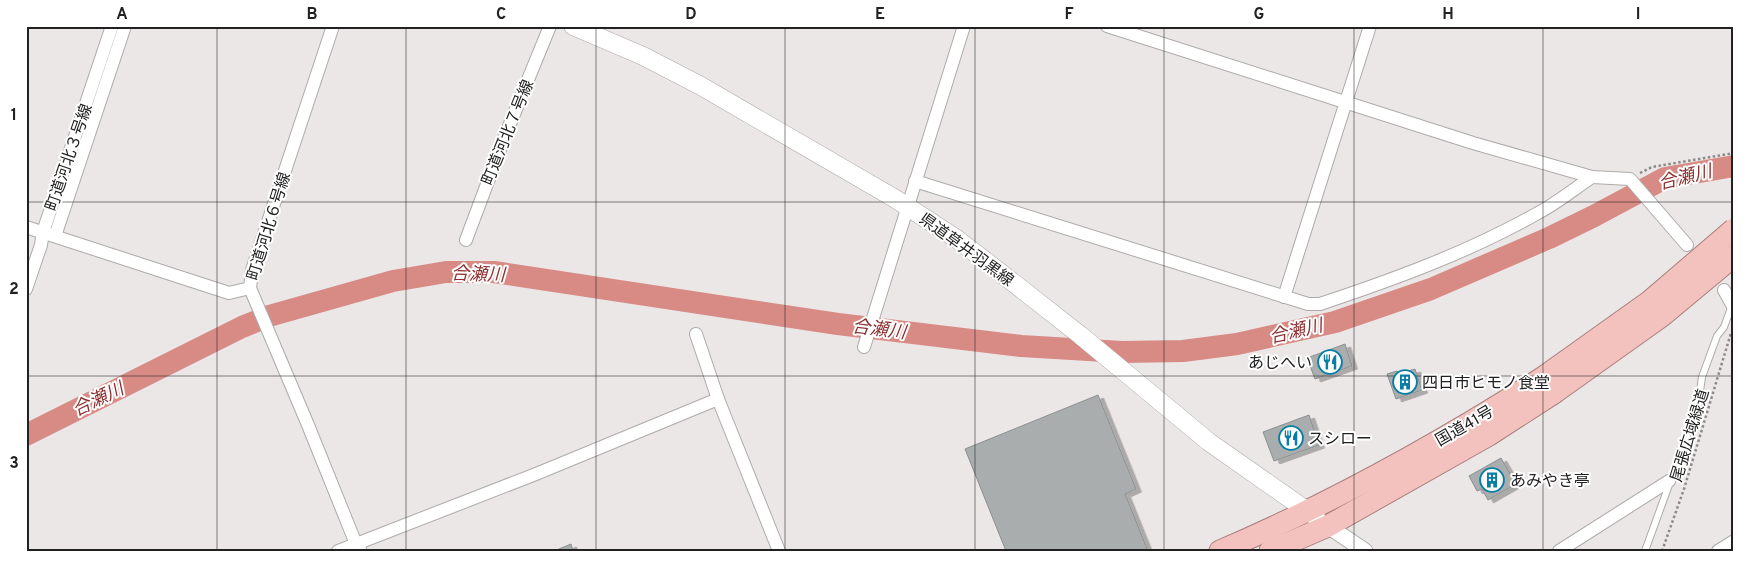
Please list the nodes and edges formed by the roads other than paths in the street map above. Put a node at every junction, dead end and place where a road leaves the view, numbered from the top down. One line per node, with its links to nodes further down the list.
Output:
1 (112, 26): 15 (street, 町道河北３号線)
2 (125, 26): 15 (street)
3 (333, 26): 19 (street, 町道河北６号線)
4 (550, 26): 16 (street, 町道河北７号線)
5 (573, 26): 12 (main road, 県道草井羽黒線)
6 (964, 26): 11 (street)
7 (1107, 26): 9 (street)
8 (1370, 26): 9 (street)
9 (1345, 103): 10 (street); 22 (street)
10 (1592, 177): 17 (street); 22 (street)
11 (915, 181): 12 (street); 22 (street)
12 (908, 207): 25 (street); 29 (main road, 県道草井羽黒線)
13 (26, 227): 15 (street, 町道河北６号線)
14 (1734, 229): 26 (highway, 国道41号, bridge)
15 (49, 234): 19 (street, 町道河北６号線); 20 (street, 町道河北３号線)
16 (466, 240)
17 (1686, 245)
18 (1734, 256): 26 (highway, 国道41号, bridge)
19 (250, 288): 32 (street)
20 (26, 289)
21 (1724, 290): 23 (street)
22 (1284, 297)
23 (1733, 307): 28 (lane)
24 (696, 334): 27 (street)
25 (864, 347)
26 (1548, 385): 29 (highway, 国道41号); 30 (highway, 国道41号)
27 (718, 399): 32 (street); 34 (street)
28 (1669, 481): 38 (street); 39 (lane)
29 (1308, 512): 30 (main road, 県道草井羽黒線); 35 (highway, 国道41号)
30 (1328, 526): 36 (highway, 国道41号); 37 (street)
31 (1734, 542): 40 (street)
32 (358, 548): 33 (street)
33 (338, 551)
34 (779, 551)
35 (1220, 551)
36 (1270, 551)
37 (1365, 551)
38 (1559, 551)
39 (1645, 551)
40 (1718, 551)

